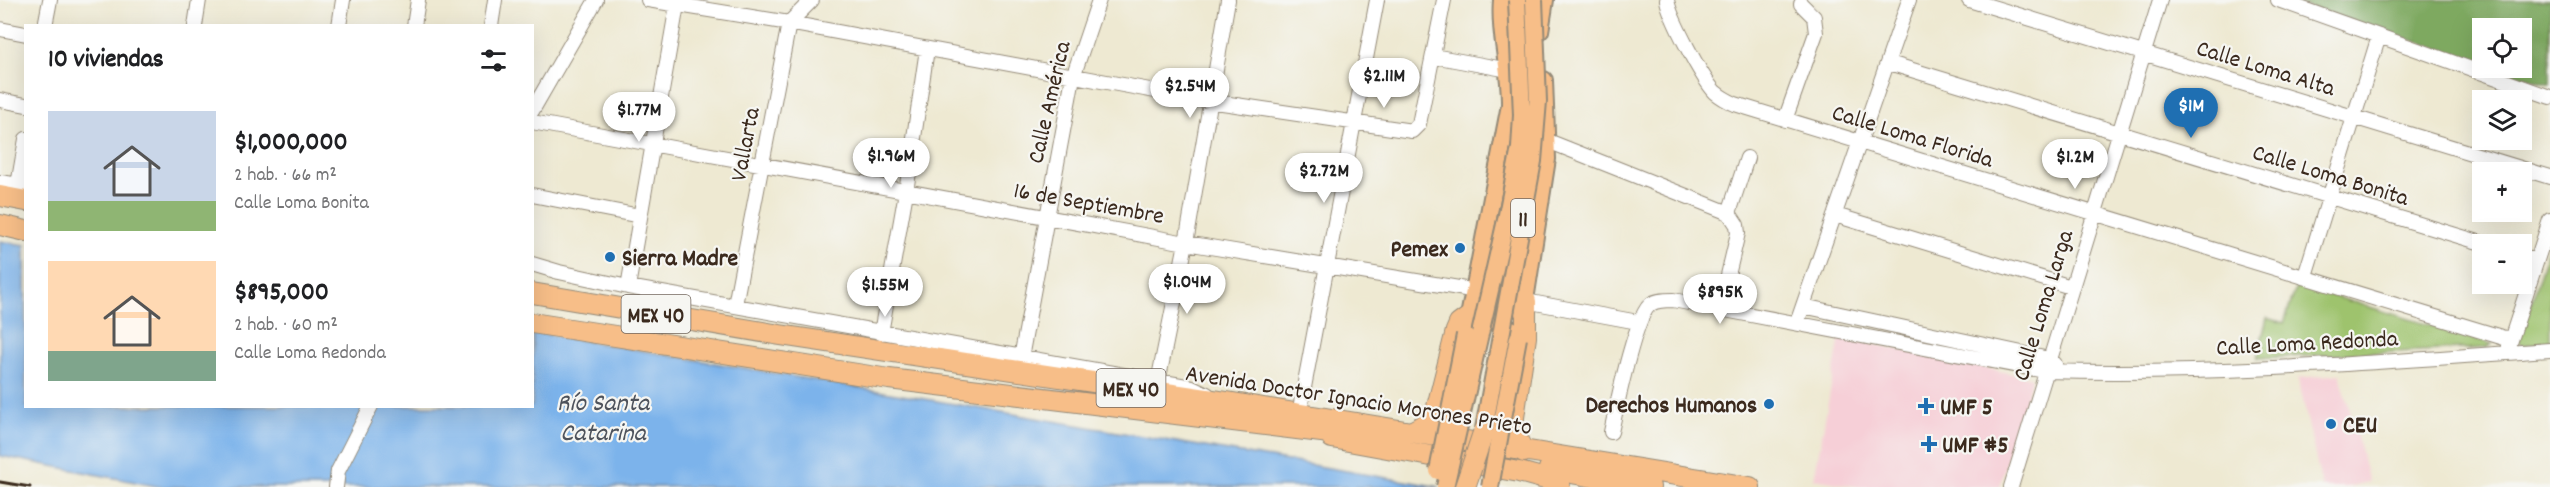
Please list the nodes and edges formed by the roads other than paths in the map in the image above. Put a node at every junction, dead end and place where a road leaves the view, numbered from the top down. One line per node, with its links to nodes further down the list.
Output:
1 (50, 0): 24 (street)
2 (199, 0): 25 (street)
3 (343, 0): 26 (street)
4 (418, 0): 27 (street)
5 (495, 0): 28 (street)
6 (596, 0): 42 (street)
7 (648, 0): 22 (street)
8 (812, 0): 23 (street)
9 (1099, 0): 37 (street, Calle América)
10 (1228, 0): 40 (street)
11 (1377, 0): 46 (street)
12 (1444, 0): 34 (street)
13 (1502, 0): 36 (main road)
14 (1517, 0): 112 (main road, 11, bridge)
15 (1667, 0): 44 (street, Calle Loma Florida)
16 (1909, 0): 35 (street)
17 (1969, 0): 33 (street, Calle Loma Alta)
18 (2160, 0): 33 (street, Calle Loma Larga)
19 (2278, 0): 31 (street)
20 (1541, 1): 48 (main road); 108 (main road, 11, bridge)
21 (1801, 4): 44 (street)
22 (677, 5): 23 (street); 50 (street)
23 (789, 23): 32 (street); 52 (street, Vallarta)
24 (45, 24)
25 (195, 24)
26 (339, 24)
27 (414, 24)
28 (491, 24)
29 (0, 29): 30 (street)
30 (24, 34)
31 (2379, 36): 38 (street); 43 (street)
32 (927, 49): 37 (street); 55 (street)
33 (2144, 53): 43 (street, Calle Loma Alta); 47 (street, Calle Loma Larga)
34 (1433, 56): 36 (street); 46 (street)
35 (1888, 63): 47 (street, Calle Loma Bonita); 49 (street)
36 (1509, 70): 72 (main road)
37 (1072, 77): 40 (street); 66 (street, Calle América)
38 (2550, 97)
39 (0, 100): 41 (street)
40 (1209, 101): 46 (street); 71 (street)
41 (24, 105)
42 (534, 108)
43 (2354, 117): 53 (street, Calle Loma Alta); 59 (street)
44 (1785, 120): 49 (street, Calle Loma Florida)
45 (534, 122): 50 (street, 16 de Septiembre)
46 (1354, 123): 76 (street)
47 (2119, 133): 59 (street, Calle Loma Bonita); 60 (street, Calle Loma Larga)
48 (1548, 141): 62 (street); 77 (main road)
49 (1861, 142): 60 (street, Calle Loma Florida); 63 (street)
50 (655, 144): 52 (street, 16 de Septiembre); 64 (street)
51 (1747, 158): 62 (street)
52 (764, 164): 55 (street, 16 de Septiembre); 86 (street, Vallarta)
53 (2550, 177)
54 (0, 182): 56 (street)
55 (906, 192): 66 (street, 16 de Septiembre); 93 (street)
56 (24, 193): 58 (highway)
57 (534, 195): 64 (street)
58 (0, 196)
59 (2329, 197): 70 (street, Calle Loma Bonita); 78 (street)
60 (2094, 212): 78 (street, Calle Loma Florida); 81 (street, Calle Loma Larga)
61 (0, 213): 65 (highway)
62 (1729, 213): 88 (street)
63 (1834, 215): 81 (street); 87 (street)
64 (640, 216): 80 (street)
65 (24, 218)
66 (1046, 218): 71 (street, 16 de Septiembre); 98 (street, Calle América)
67 (2550, 220): 74 (street)
68 (0, 225): 69 (highway)
69 (24, 231)
70 (2472, 240)
71 (1186, 243): 76 (street, 16 de Septiembre); 100 (street)
72 (1482, 250): 77 (main road); 82 (main road)
73 (2532, 259): 74 (street)
74 (2537, 260): 95 (street)
75 (534, 264): 80 (street)
76 (1329, 266): 82 (street, 16 de Septiembre); 104 (street)
77 (1531, 268): 84 (main road)
78 (2305, 276): 95 (street, Calle Loma Florida)
79 (534, 280): 96 (highway, MEX 40)
80 (628, 286): 86 (street)
81 (2071, 287): 99 (street, Calle Loma Larga)
82 (1475, 290): 84 (street, 16 de Septiembre); 92 (main road)
83 (534, 293): 96 (highway, Avenida Doctor Ignacio Morones Prieto / MEX 40)
84 (1526, 301): 89 (street, 16 de Septiembre); 94 (main road); 109 (highway)
85 (534, 305): 101 (highway, MEX 40)
86 (735, 305): 93 (street)
87 (1803, 306): 91 (street); 99 (street, Calle Loma Redonda)
88 (1720, 309): 89 (street, Calle Loma Redonda); 91 (street, Calle Loma Redonda)
89 (1638, 322): 107 (street)
90 (534, 323): 101 (highway, Avenida Doctor Ignacio Morones Prieto / MEX 40)
91 (1797, 323): 99 (street, Calle Loma Redonda)
92 (1468, 326): 94 (main road); 106 (highway); 111 (main road, bridge)
93 (881, 333): 98 (street)
94 (1518, 335): 115 (main road, bridge)
95 (2509, 346): 97 (street, Calle Loma Redonda); 99 (street, Calle Loma Redonda)
96 (868, 348): 102 (highway, Avenida Doctor Ignacio Morones Prieto / MEX 40)
97 (2550, 351)
98 (1021, 358): 100 (street)
99 (2047, 365): 119 (street, Calle Loma Larga)
100 (1158, 382): 102 (street)
101 (1056, 398): 105 (highway, Avenida Doctor Ignacio Morones Prieto / MEX 40)
102 (1226, 402): 104 (highway, Avenida Doctor Ignacio Morones Prieto / MEX 40)
103 (370, 408): 110 (street)
104 (1299, 414): 106 (highway, Avenida Doctor Ignacio Morones Prieto / MEX 40)
105 (1271, 425): 116 (highway); 117 (highway, Avenida Doctor Ignacio Morones Prieto / MEX 40)
106 (1411, 432): 109 (highway, Avenida Doctor Ignacio Morones Prieto / MEX 40)
107 (1611, 432)
108 (1483, 433): 113 (highway, bridge); 114 (main road, 11, bridge)
109 (1524, 452): 118 (highway, Avenida Doctor Ignacio Morones Prieto / MEX 40)
110 (336, 487)
111 (1437, 487)
112 (1446, 487)
113 (1465, 487)
114 (1473, 487)
115 (1490, 487)
116 (1560, 487)
117 (1650, 487)
118 (1750, 487)
119 (2011, 487)

